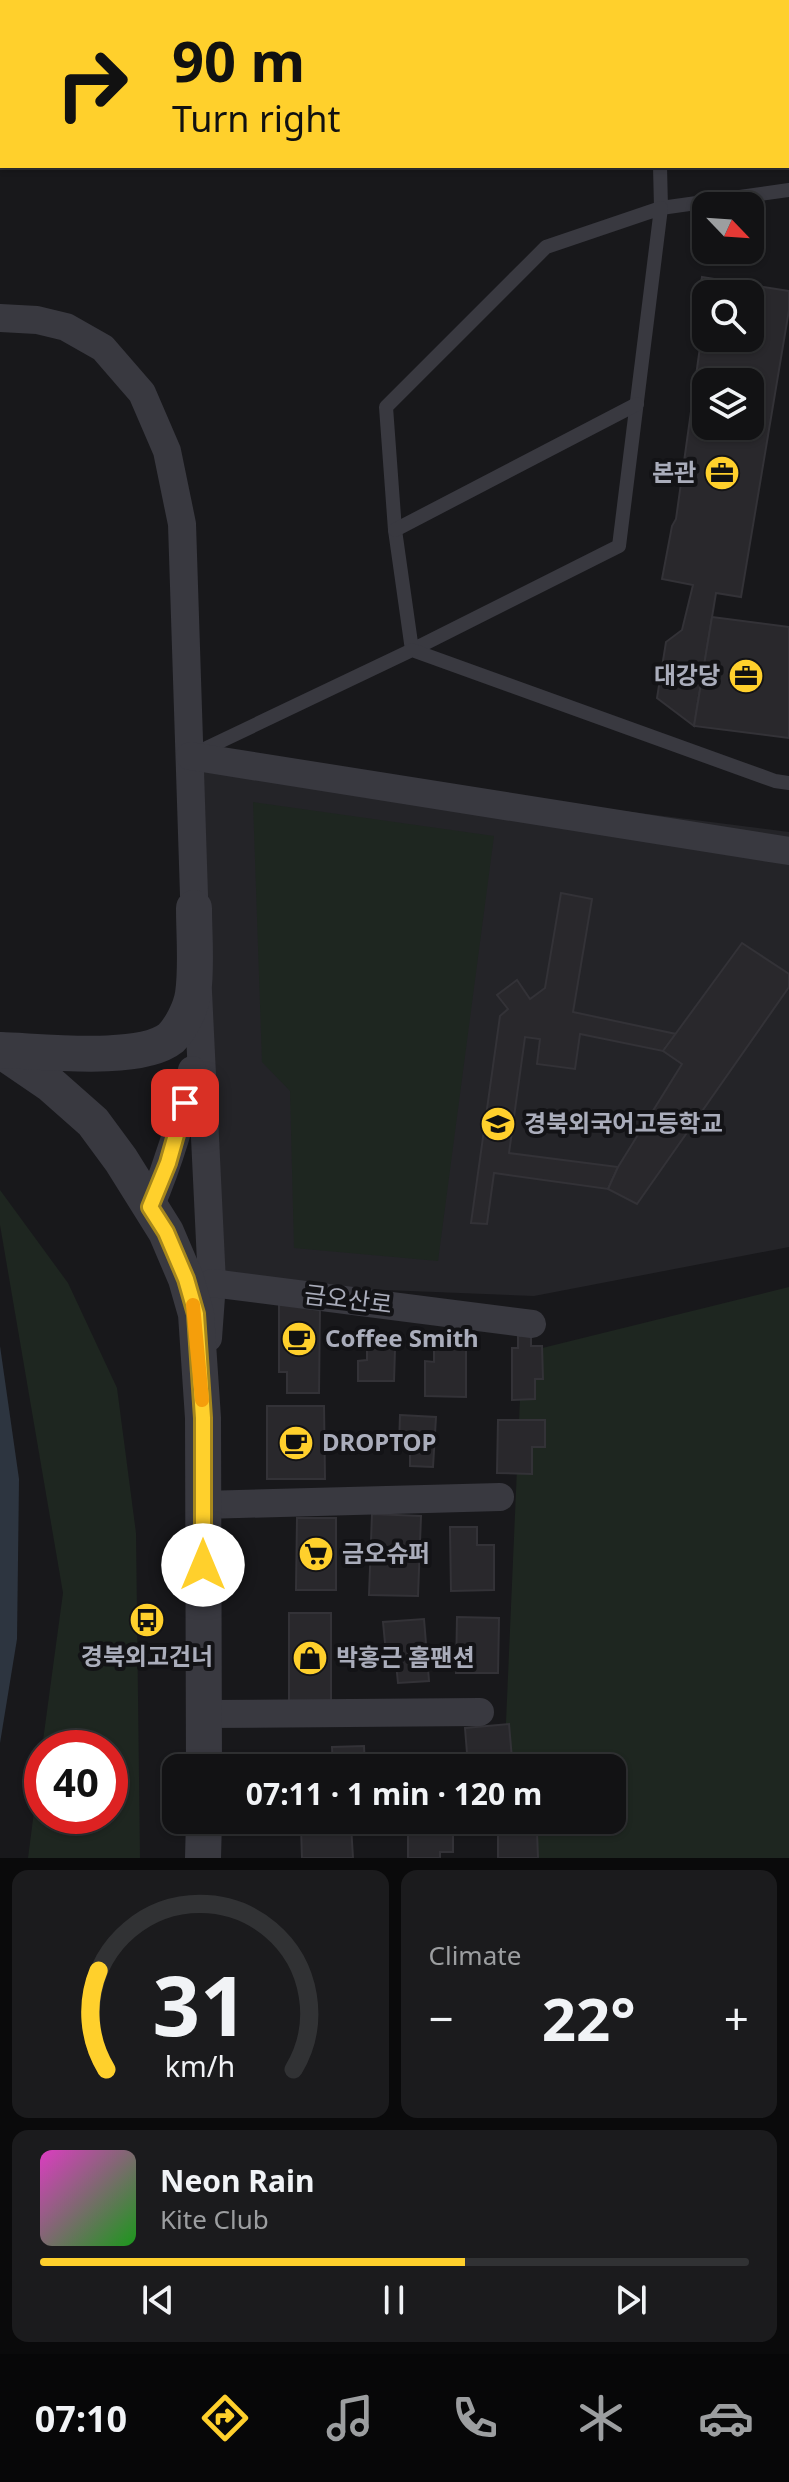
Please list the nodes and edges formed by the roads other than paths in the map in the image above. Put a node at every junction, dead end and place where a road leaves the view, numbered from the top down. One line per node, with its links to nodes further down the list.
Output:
1 (660, 168): 3 (lane)
2 (789, 190): 3 (lane)
3 (661, 208): 5 (lane); 6 (lane)
4 (0, 318): 8 (street)
5 (637, 404): 6 (lane); 7 (lane)
6 (395, 530): 7 (lane)
7 (412, 650): 8 (lane); 9 (lane)
8 (190, 756): 10 (street); 11 (street)
9 (789, 783)
10 (789, 851)
11 (194, 908): 12 (street); 13 (street)
12 (198, 1000): 14 (street); 15 (street)
13 (0, 1050): 14 (street)
14 (150, 1207): 17 (street)
15 (212, 1283): 16 (street, 금오산로); 17 (street)
16 (532, 1324)
17 (203, 1418): 19 (street)
18 (500, 1497): 19 (street)
19 (203, 1505): 21 (street)
20 (480, 1712): 21 (street)
21 (205, 1714): 22 (street)
22 (204, 1754)
23 (204, 1834): 24 (street)
24 (203, 1858)

